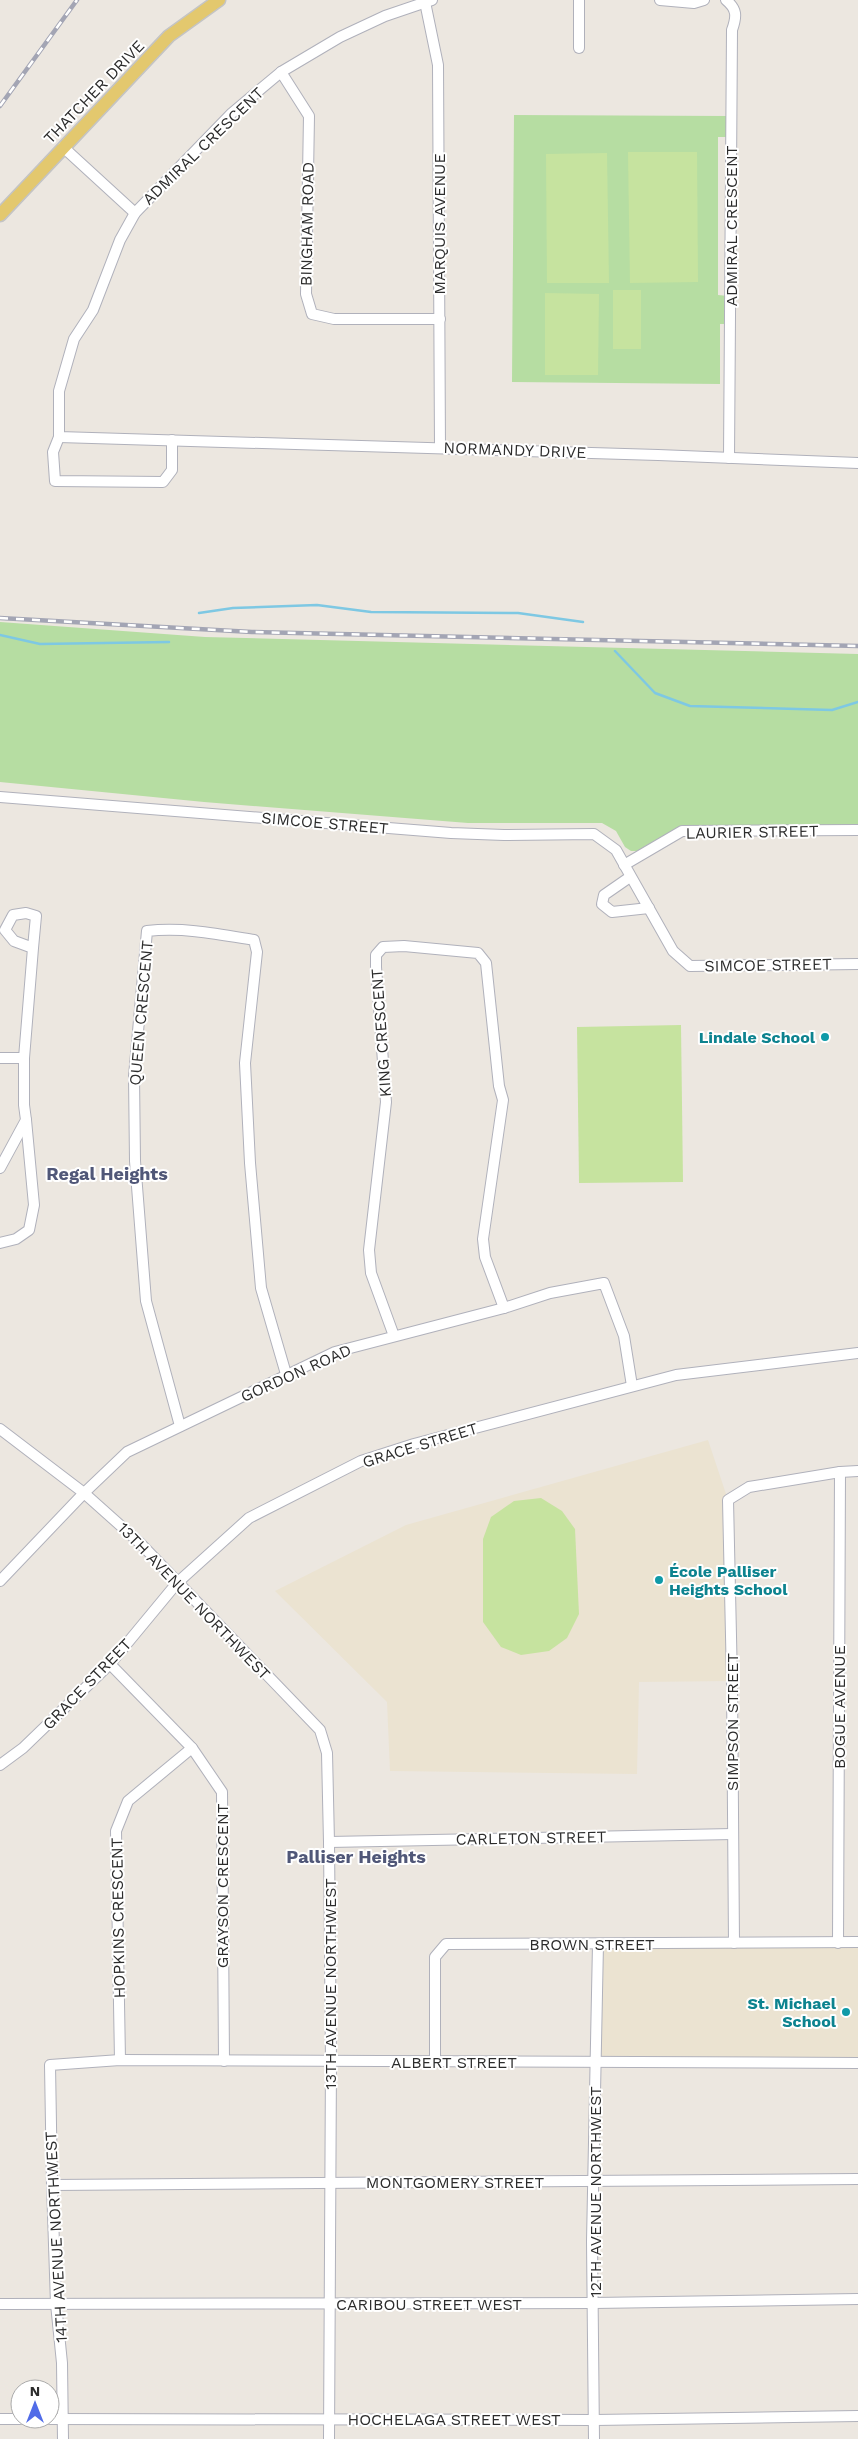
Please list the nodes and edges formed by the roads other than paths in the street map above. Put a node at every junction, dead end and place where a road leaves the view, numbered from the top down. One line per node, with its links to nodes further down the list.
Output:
1 (219, 0): 9 (main road, THATCHER DRIVE)
2 (579, 0): 7 (street)
3 (660, 0): 4 (street)
4 (704, 0)
5 (726, 0): 16 (street, ADMIRAL CRESCENT)
6 (428, 1): 8 (street, ADMIRAL CRESCENT); 12 (street, MARQUIS AVENUE)
7 (579, 48)
8 (281, 72): 10 (street, ADMIRAL CRESCENT); 12 (street, BINGHAM ROAD)
9 (63, 147): 10 (street); 11 (main road, THATCHER DRIVE)
10 (135, 213): 13 (street)
11 (0, 215)
12 (440, 319): 15 (street, MARQUIS AVENUE)
13 (59, 437): 14 (street, NORMANDY DRIVE); 14 (street)
14 (172, 440): 15 (street, NORMANDY DRIVE)
15 (440, 448): 16 (street, NORMANDY DRIVE)
16 (729, 458): 17 (street, NORMANDY DRIVE)
17 (858, 463)
18 (0, 797): 20 (street, SIMCOE STREET)
19 (858, 830): 20 (street, LAURIER STREET)
20 (624, 865): 21 (street, SIMCOE STREET)
21 (630, 876): 22 (street, SIMCOE STREET); 22 (street)
22 (648, 908): 24 (street, SIMCOE STREET)
23 (34, 948): 26 (street)
24 (858, 964)
25 (0, 1058): 26 (street)
26 (24, 1058): 27 (street)
27 (26, 1120): 28 (street); 29 (street)
28 (0, 1168)
29 (0, 1243)
30 (504, 1308): 31 (street, GORDON ROAD); 31 (street, KING CRESCENT); 34 (street, GORDON ROAD)
31 (394, 1336): 33 (street, GORDON ROAD)
32 (858, 1353): 34 (street, GRACE STREET)
33 (286, 1374): 35 (street, GORDON ROAD); 35 (street, QUEEN CRESCENT)
34 (632, 1386): 41 (street, GRACE STREET)
35 (180, 1426): 39 (street, GORDON ROAD)
36 (0, 1429): 39 (street, 13TH AVENUE NORTHWEST)
37 (858, 1471): 38 (street)
38 (840, 1472): 45 (street, SIMPSON STREET); 48 (street, BOGUE AVENUE)
39 (84, 1493): 40 (street, GORDON ROAD); 41 (street, 13TH AVENUE NORTHWEST)
40 (0, 1581)
41 (177, 1583): 42 (street, GRACE STREET); 46 (street, 13TH AVENUE NORTHWEST)
42 (110, 1664): 43 (street, GRAYSON CRESCENT); 44 (street, GRACE STREET)
43 (192, 1748): 51 (street, HOPKINS CRESCENT); 52 (street, GRAYSON CRESCENT)
44 (0, 1765)
45 (733, 1834): 46 (street, CARLETON STREET); 50 (street, SIMPSON STREET)
46 (329, 1842): 54 (street, 13TH AVENUE NORTHWEST)
47 (858, 1942): 48 (street, BROWN STREET)
48 (838, 1943): 50 (street, BROWN STREET)
49 (598, 1944): 50 (street, BROWN STREET); 53 (street, BROWN STREET); 55 (street, 12TH AVENUE NORTHWEST)
50 (734, 1944)
51 (120, 2060): 52 (street, ALBERT STREET); 57 (street, ALBERT STREET)
52 (224, 2061): 54 (street, ALBERT STREET)
53 (435, 2061): 54 (street, ALBERT STREET); 55 (street, ALBERT STREET)
54 (331, 2062): 59 (street, 13TH AVENUE NORTHWEST)
55 (596, 2062): 56 (street, ALBERT STREET); 60 (street, 12TH AVENUE NORTHWEST)
56 (858, 2063)
57 (50, 2065): 61 (street, 14TH AVENUE NORTHWEST)
58 (858, 2179): 60 (street, MONTGOMERY STREET)
59 (330, 2181): 60 (street, MONTGOMERY STREET); 61 (street, MONTGOMERY STREET); 66 (street, 13TH AVENUE NORTHWEST)
60 (593, 2182): 63 (street, 12TH AVENUE NORTHWEST)
61 (52, 2185): 65 (street, 14TH AVENUE NORTHWEST)
62 (858, 2299): 63 (street, CARIBOU STREET WEST)
63 (594, 2303): 66 (street, CARIBOU STREET WEST); 70 (street, 12TH AVENUE NORTHWEST)
64 (0, 2304): 65 (street, CARIBOU STREET WEST)
65 (56, 2304): 66 (street, CARIBOU STREET WEST); 68 (street, 14TH AVENUE NORTHWEST)
66 (330, 2304): 69 (street, 13TH AVENUE NORTHWEST)
67 (858, 2416): 70 (street, HOCHELAGA STREET WEST)
68 (63, 2419): 69 (street, HOCHELAGA STREET WEST); 71 (street, 14TH AVENUE NORTHWEST)
69 (329, 2419): 70 (street, HOCHELAGA STREET WEST); 72 (street, 13TH AVENUE NORTHWEST)
70 (595, 2420): 73 (street, 12TH AVENUE NORTHWEST)
71 (62, 2439)
72 (329, 2439)
73 (594, 2439)

